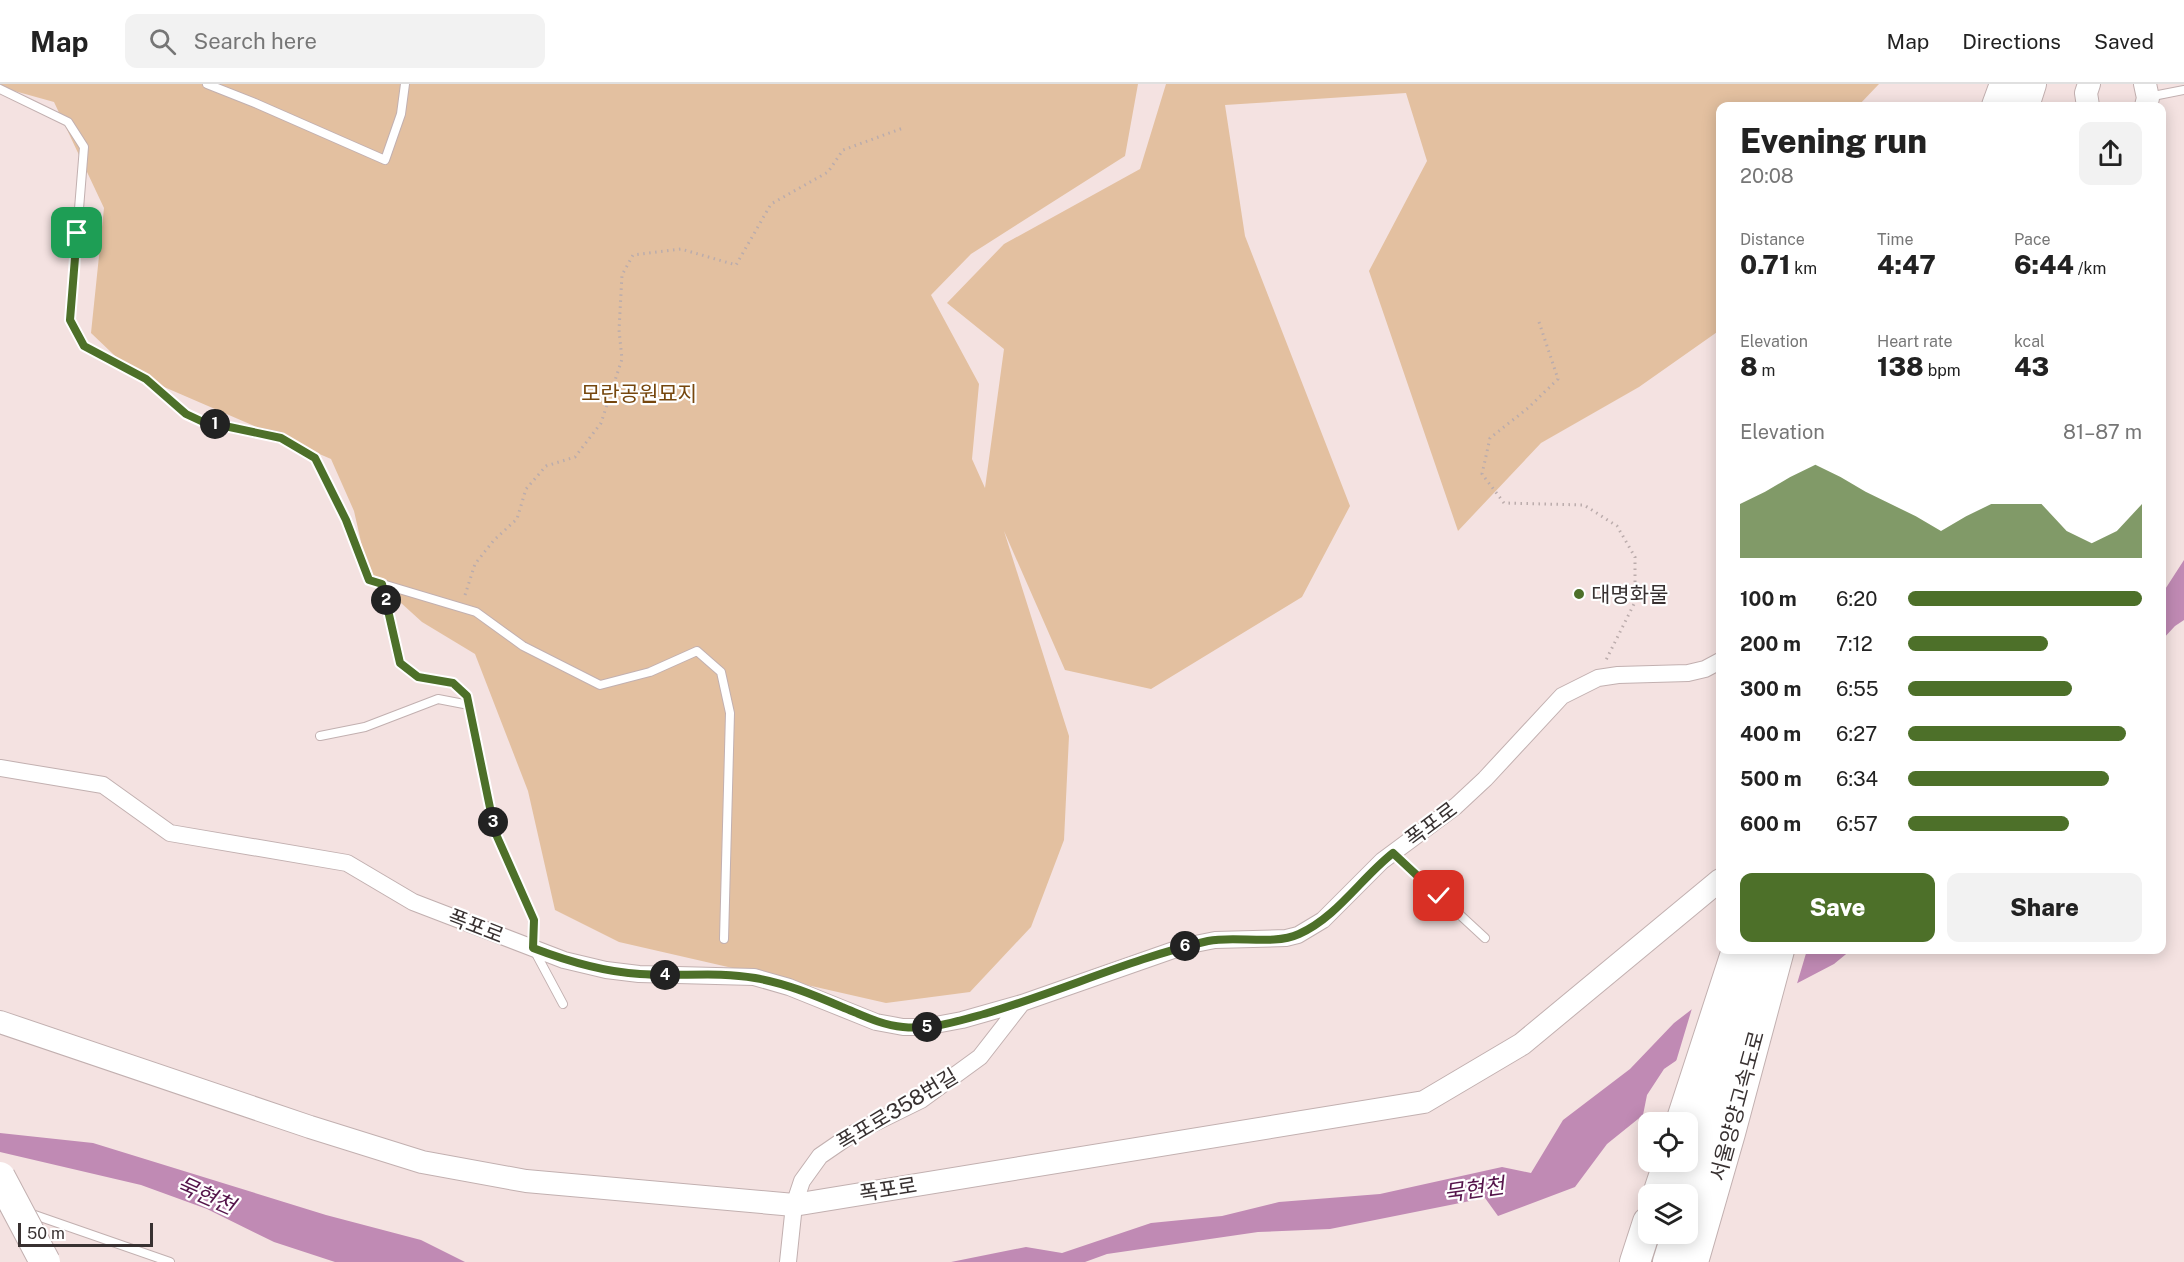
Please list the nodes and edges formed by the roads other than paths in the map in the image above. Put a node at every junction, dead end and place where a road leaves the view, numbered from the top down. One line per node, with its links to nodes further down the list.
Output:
1 (11, 84): 6 (lane)
2 (207, 84): 3 (lane)
3 (405, 84)
4 (2005, 84): 9 (highway)
5 (2031, 84): 10 (highway)
6 (2, 90): 11 (lane)
7 (2184, 90): 8 (lane)
8 (2150, 96)
9 (1998, 102)
10 (2025, 102)
11 (382, 584): 13 (lane); 19 (lane)
12 (1716, 663): 16 (street, 폭포로)
13 (469, 705): 14 (lane); 20 (lane)
14 (320, 736)
15 (0, 768): 20 (street, 폭포로)
16 (1393, 853): 18 (lane); 25 (street, 폭포로)
17 (1716, 883): 34 (main road, 폭포로)
18 (1485, 938)
19 (723, 939)
20 (533, 948): 25 (street, 폭포로); 26 (lane)
21 (1736, 954): 28 (highway)
22 (1757, 954): 30 (highway, 서울양양고속도로)
23 (1777, 954): 31 (highway, 서울양양고속도로)
24 (1786, 954): 32 (highway)
25 (1022, 1003): 34 (street, 폭포로358번길)
26 (562, 1004)
27 (0, 1022): 34 (main road, 폭포로)
28 (1684, 1112)
29 (0, 1177): 39 (highway, bridge)
30 (1688, 1184)
31 (1688, 1184)
32 (1688, 1184)
33 (0, 1204): 40 (lane)
34 (794, 1205): 41 (street, 폭포로358번길)
35 (1698, 1220): 45 (highway)
36 (1641, 1244): 42 (highway)
37 (1674, 1244): 43 (highway)
38 (1692, 1244): 44 (highway, 서울양양고속도로)
39 (45, 1262)
40 (170, 1262)
41 (788, 1262)
42 (1635, 1262)
43 (1668, 1262)
44 (1693, 1262)
45 (1712, 1262)

